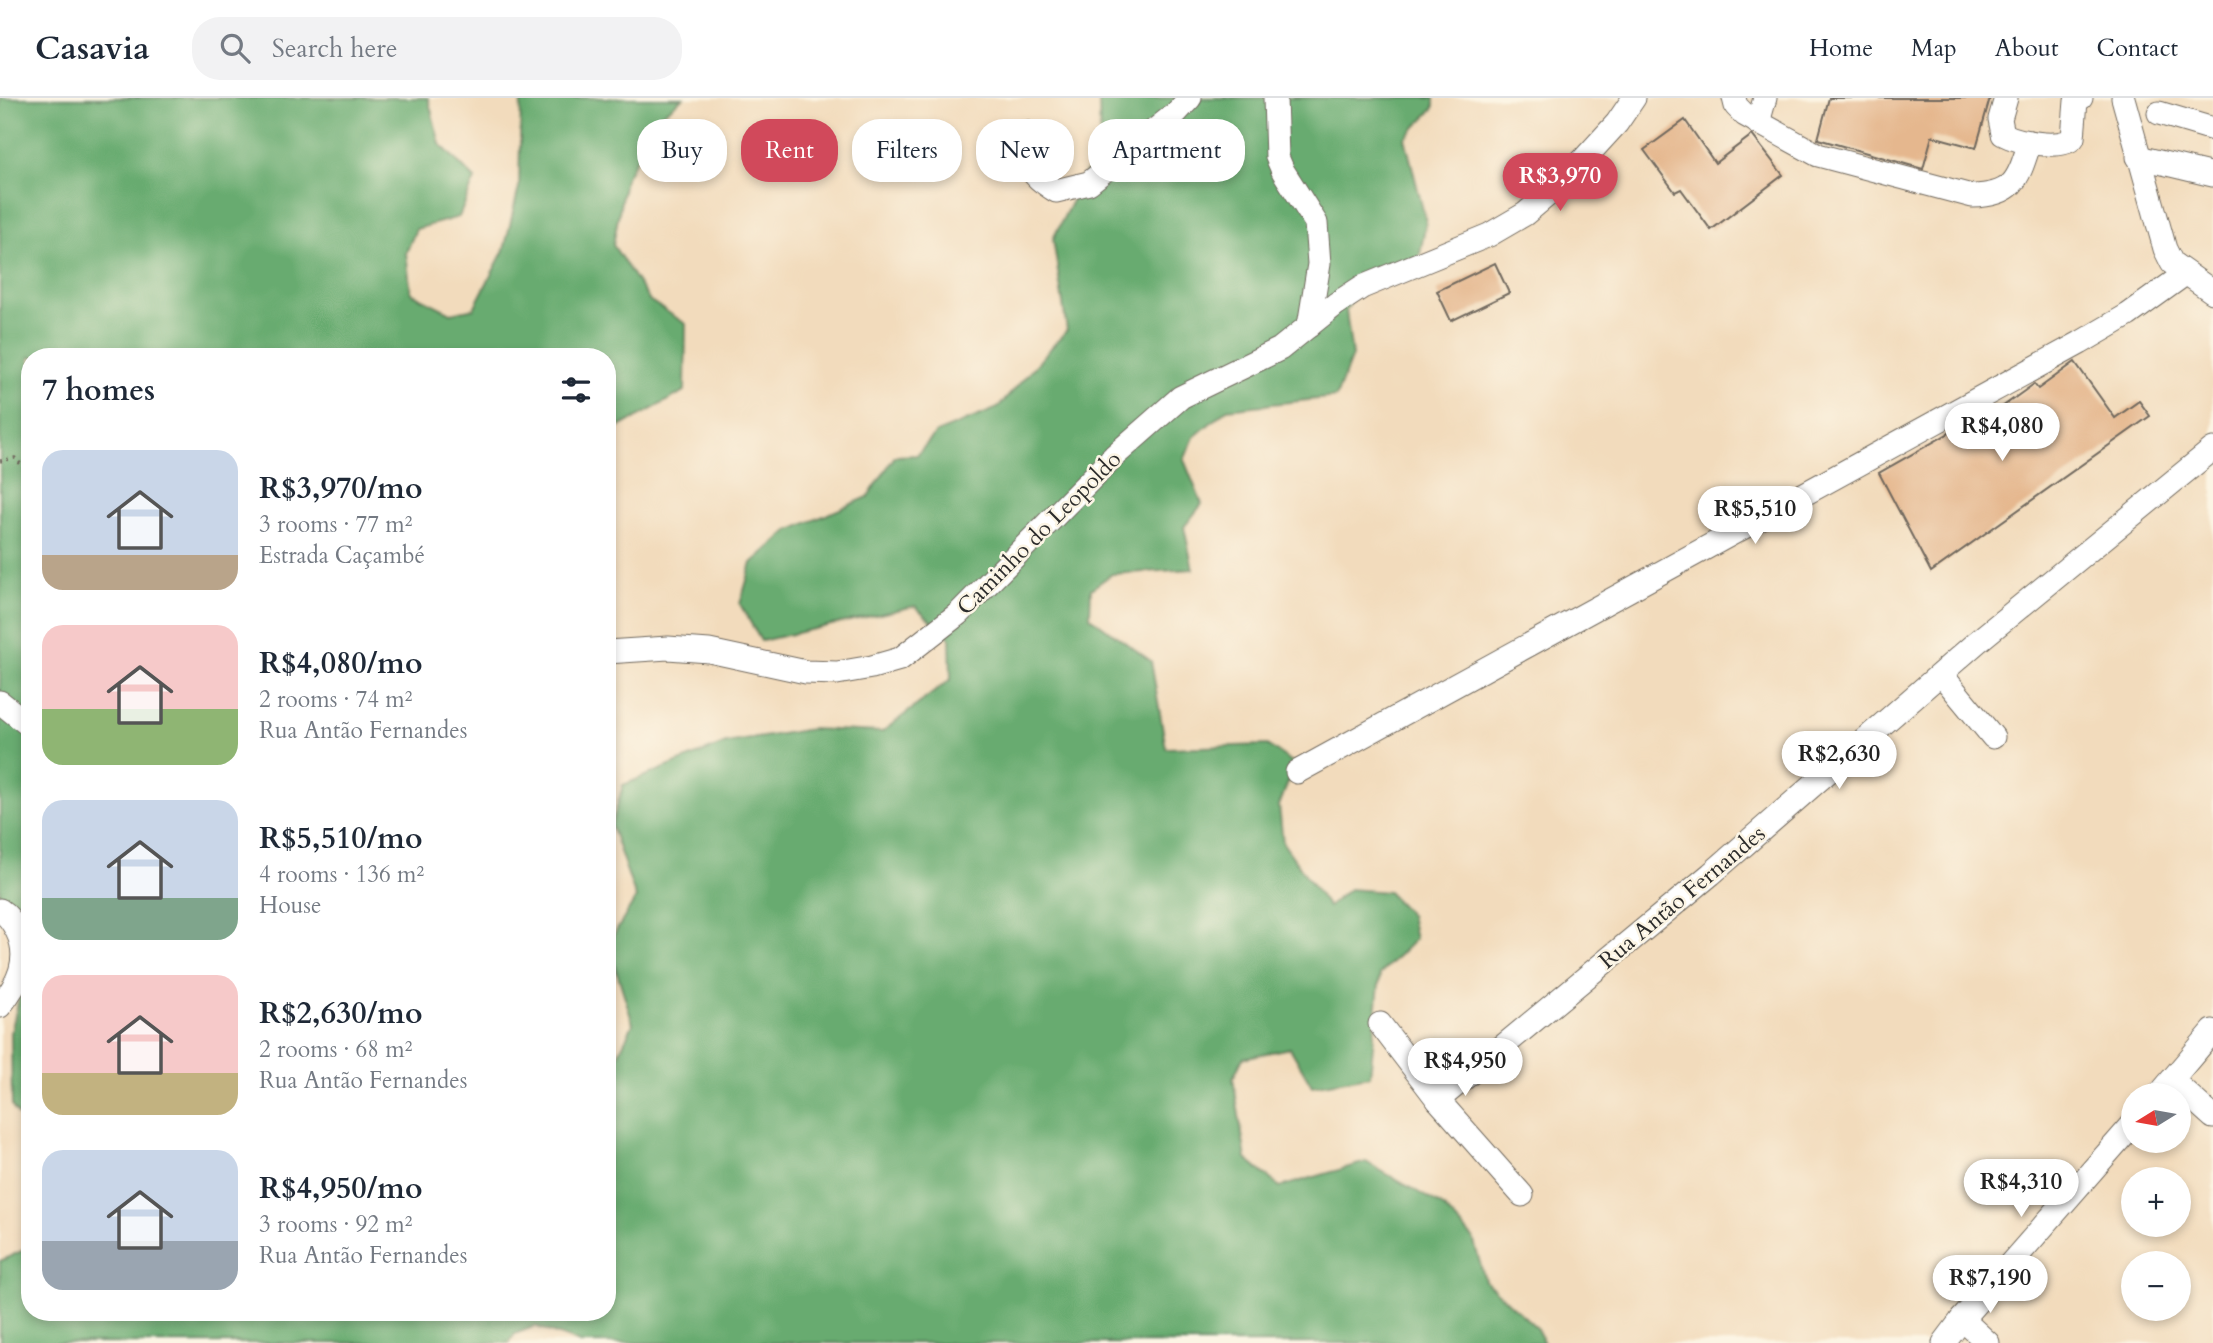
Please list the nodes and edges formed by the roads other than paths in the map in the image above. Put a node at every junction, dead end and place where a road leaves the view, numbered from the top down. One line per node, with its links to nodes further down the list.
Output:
1 (1190, 98): 15 (street)
2 (1275, 98): 18 (street)
3 (1634, 98): 18 (street, Caminho do Leopoldo)
4 (1734, 98): 10 (street)
5 (1765, 98): 10 (street)
6 (2006, 98): 12 (street)
7 (2081, 98): 12 (street)
8 (2123, 98): 13 (street)
9 (2159, 113): 11 (street)
10 (1758, 122): 12 (street)
11 (2213, 129)
12 (2030, 142)
13 (2138, 157): 14 (street); 16 (street)
14 (2213, 175)
15 (1042, 182)
16 (2185, 274): 17 (street); 25 (street)
17 (2213, 292)
18 (1309, 326): 20 (street, Caminho do Leopoldo)
19 (2213, 449): 21 (street, Rua Antão Fernandes)
20 (616, 651)
21 (1941, 674): 24 (street); 33 (street, Rua Antão Fernandes)
22 (0, 702): 23 (street)
23 (21, 719)
24 (1993, 737)
25 (1297, 772)
26 (0, 910): 27 (street)
27 (21, 938)
28 (21, 968): 29 (street)
29 (0, 1006)
30 (1380, 1024): 33 (street)
31 (2213, 1031): 32 (street)
32 (2169, 1083)
33 (1438, 1100): 37 (street)
34 (2191, 1104): 35 (street)
35 (2213, 1117)
36 (2121, 1138): 38 (street)
37 (1522, 1195)
38 (1962, 1319): 39 (street); 40 (street)
39 (1944, 1343)
40 (1988, 1343)

